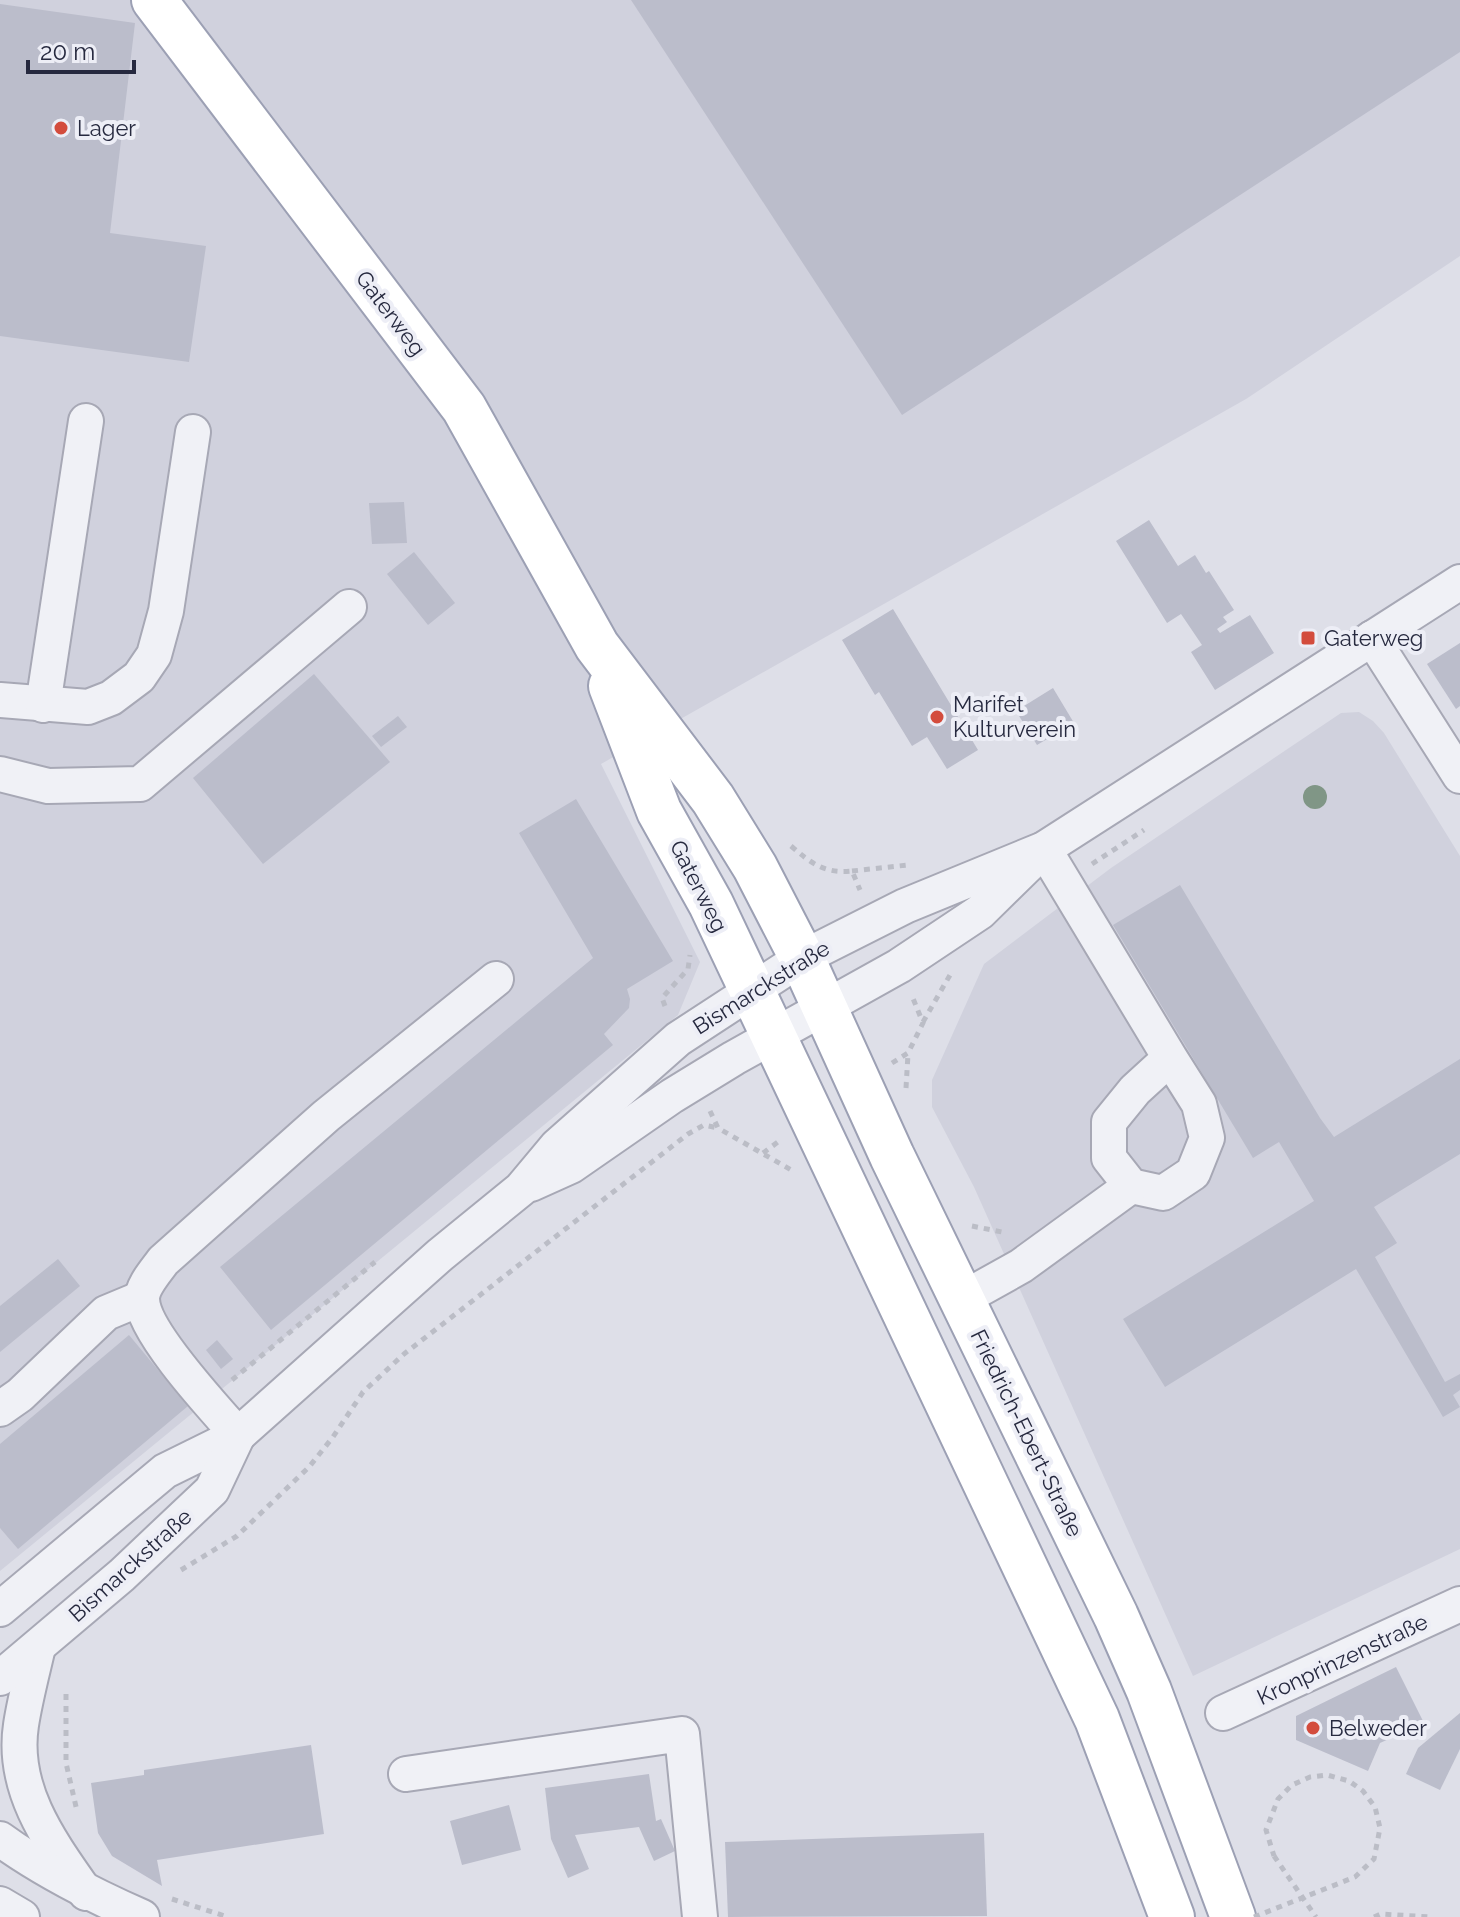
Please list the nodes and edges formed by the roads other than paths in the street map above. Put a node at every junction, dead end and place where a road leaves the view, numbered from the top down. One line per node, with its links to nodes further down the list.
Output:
1 (154, 0): 7 (main road, Gaterweg)
2 (86, 421): 9 (street)
3 (193, 432): 9 (street)
4 (1460, 582): 6 (street, Bismarckstraße)
5 (349, 607): 10 (street)
6 (1372, 638): 11 (street); 12 (street, Bismarckstraße)
7 (597, 646): 13 (main road, Gaterweg); 15 (main road, Gaterweg)
8 (0, 700): 9 (street)
9 (43, 705)
10 (0, 774)
11 (1460, 776)
12 (1044, 849): 13 (street, Bismarckstraße); 16 (street, Bismarckstraße); 18 (street)
13 (802, 958): 15 (street, Bismarckstraße); 16 (main road, Friedrich-Ebert-Straße)
14 (496, 979): 21 (street)
15 (750, 991): 17 (main road); 20 (street, Bismarckstraße)
16 (824, 1007): 17 (street, Bismarckstraße); 22 (main road, Friedrich-Ebert-Straße)
17 (773, 1036): 20 (street, Bismarckstraße); 37 (main road)
18 (1170, 1058): 19 (street); 19 (street)
19 (1131, 1186): 22 (street)
20 (521, 1189): 24 (street, Bismarckstraße)
21 (142, 1298): 23 (street); 24 (street)
22 (962, 1299): 38 (main road, Friedrich-Ebert-Straße)
23 (0, 1409)
24 (238, 1435): 26 (street, Bismarckstraße); 27 (street, Bismarckstraße)
25 (1460, 1604): 29 (street, Kronprinzenstraße)
26 (0, 1609)
27 (38, 1647): 28 (street, Bismarckstraße); 32 (street)
28 (0, 1678)
29 (1223, 1713)
30 (406, 1774): 36 (street)
31 (0, 1839): 32 (street)
32 (86, 1893): 35 (street)
33 (0, 1904): 34 (street)
34 (22, 1917)
35 (142, 1917)
36 (700, 1917)
37 (1172, 1917)
38 (1233, 1917)

